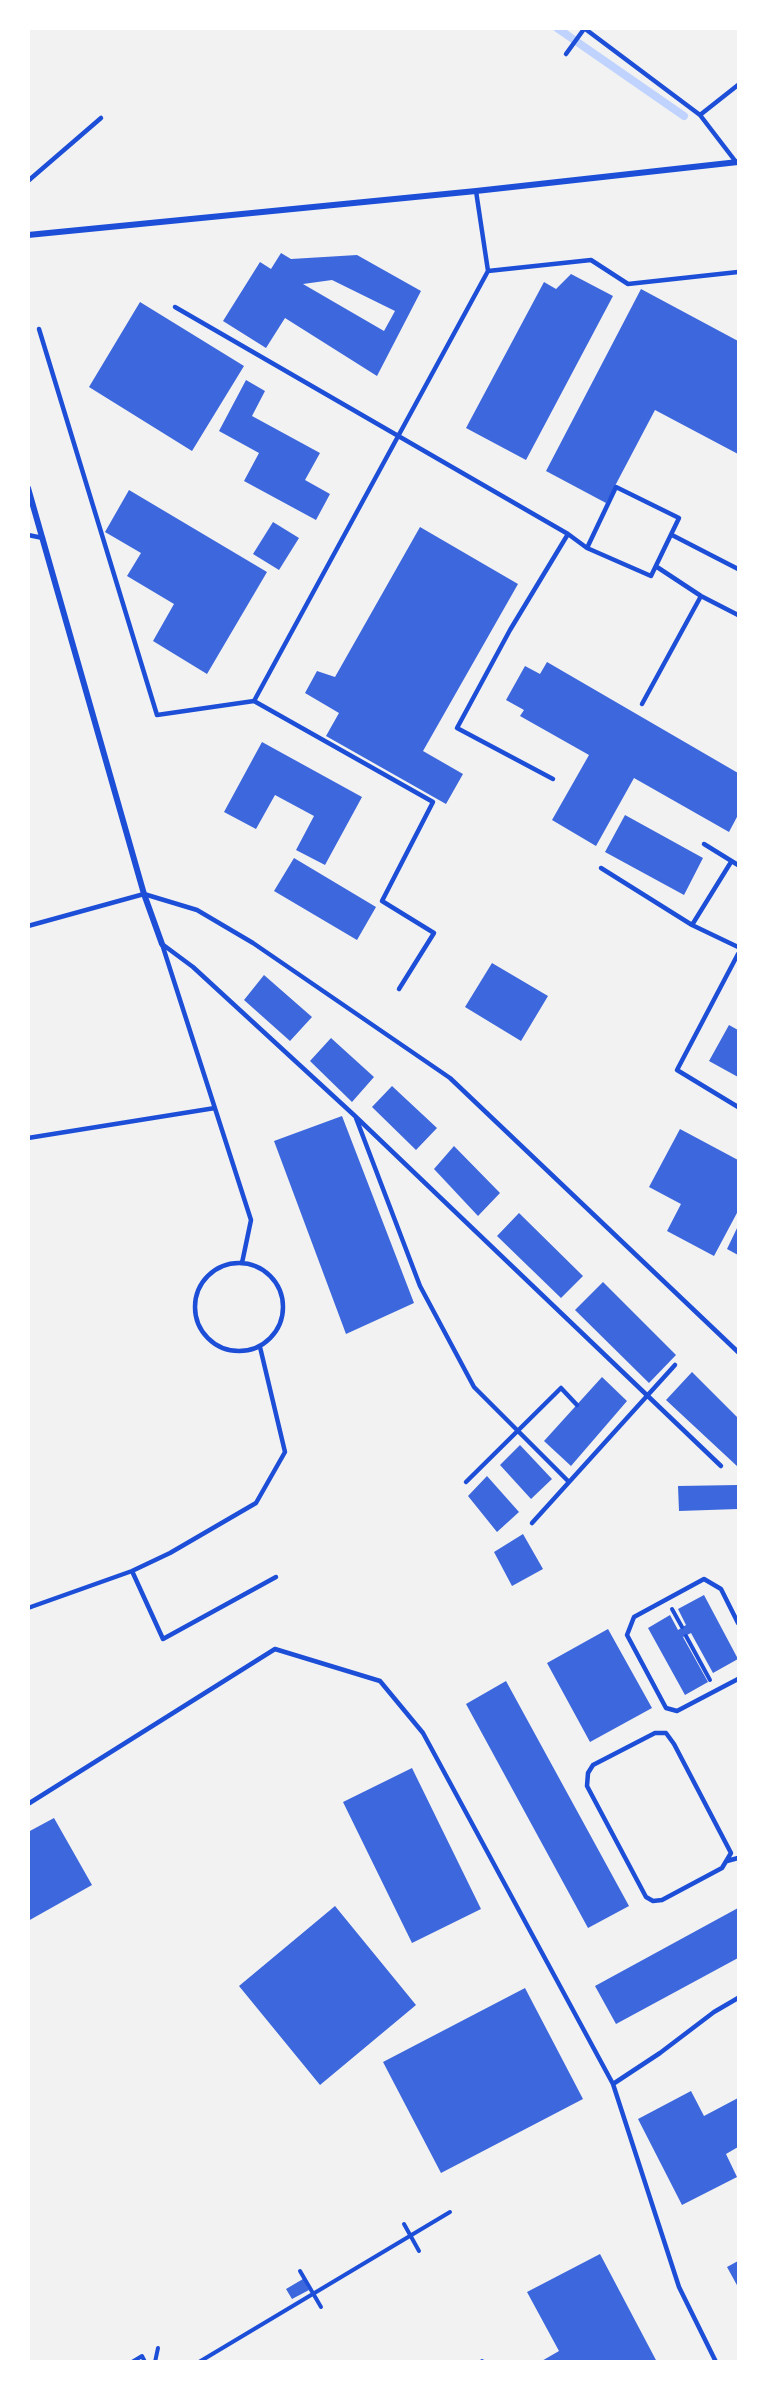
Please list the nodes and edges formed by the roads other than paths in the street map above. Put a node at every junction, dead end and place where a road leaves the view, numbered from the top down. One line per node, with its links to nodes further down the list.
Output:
1 (584, 29): 2 (lane); 4 (lane)
2 (566, 54)
3 (738, 85): 4 (lane)
4 (699, 115): 6 (lane)
5 (101, 118): 7 (lane)
6 (737, 162): 8 (street)
7 (28, 181)
8 (476, 191): 9 (street); 10 (lane)
9 (28, 235)
10 (488, 271): 11 (lane); 14 (lane)
11 (738, 272)
12 (175, 307): 14 (lane)
13 (39, 329): 25 (lane)
14 (399, 437): 16 (lane); 25 (lane)
15 (28, 489): 19 (street)
16 (568, 534): 20 (lane); 27 (lane)
17 (28, 535): 19 (lane)
18 (672, 535): 20 (lane); 21 (lane); 22 (lane)
19 (43, 537): 32 (street)
20 (587, 548): 21 (lane)
21 (657, 567): 23 (lane)
22 (738, 569)
23 (701, 596): 24 (lane); 26 (lane)
24 (738, 615)
25 (254, 702): 38 (lane)
26 (642, 704)
27 (553, 779)
28 (704, 844): 29 (lane)
29 (731, 862): 30 (lane); 33 (lane)
30 (738, 865)
31 (602, 868): 33 (lane)
32 (144, 894): 34 (lane); 35 (street); 45 (lane)
33 (692, 925): 36 (lane)
34 (28, 926)
35 (162, 944): 40 (lane); 41 (lane)
36 (738, 947)
37 (738, 954): 39 (lane)
38 (399, 989)
39 (738, 1107)
40 (215, 1108): 42 (lane); 43 (lane)
41 (355, 1116): 47 (lane); 49 (lane)
42 (28, 1138)
43 (242, 1263): 44 (lane); 44 (lane)
44 (260, 1347): 54 (lane)
45 (738, 1352)
46 (675, 1365): 47 (lane)
47 (648, 1396): 50 (lane); 52 (lane)
48 (577, 1405): 49 (lane)
49 (518, 1431): 51 (lane); 52 (lane)
50 (720, 1466)
51 (466, 1482)
52 (569, 1482): 53 (lane)
53 (532, 1523)
54 (132, 1570): 55 (lane); 56 (lane)
55 (276, 1577)
56 (28, 1608)
57 (738, 1623): 58 (lane)
58 (738, 1679)
59 (28, 1804): 63 (lane)
60 (738, 1858): 61 (lane)
61 (727, 1861): 61 (lane)
62 (738, 1998): 63 (lane)
63 (613, 2084): 64 (lane)
64 (716, 2361)

